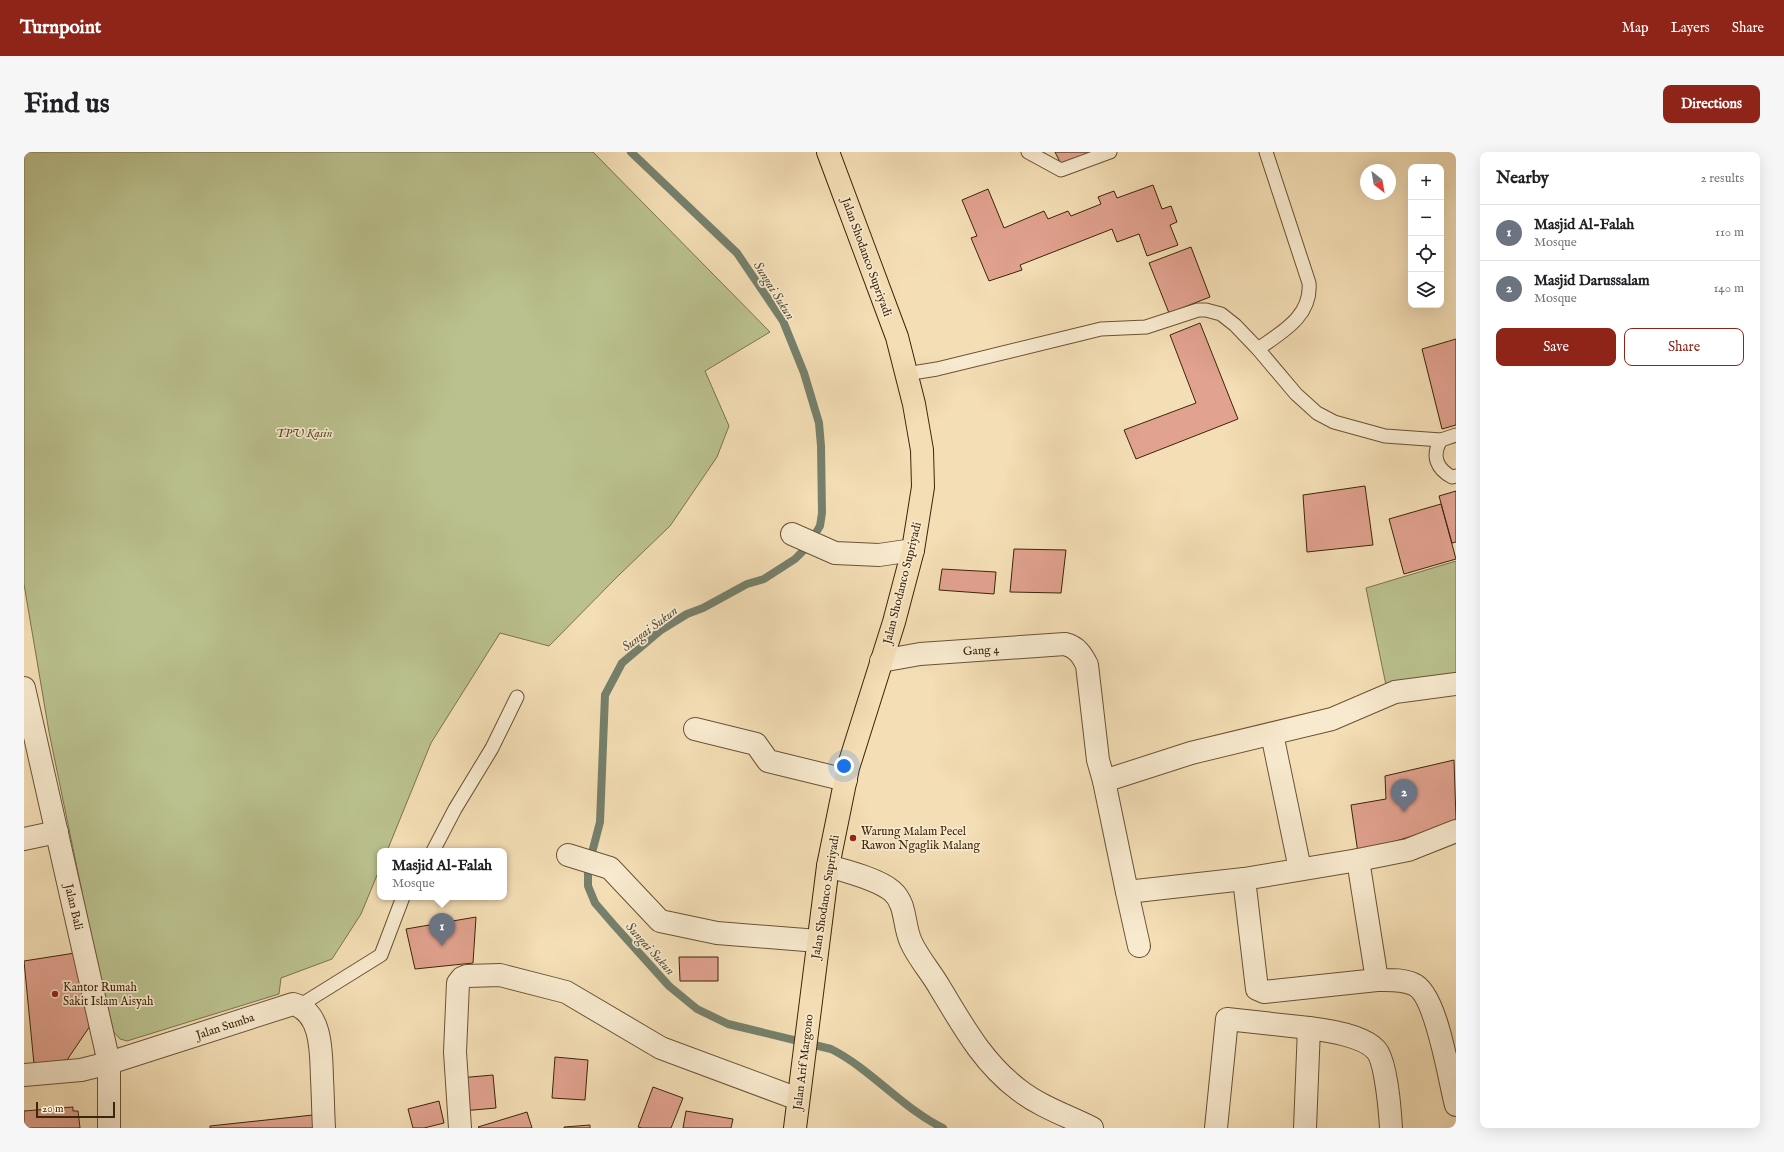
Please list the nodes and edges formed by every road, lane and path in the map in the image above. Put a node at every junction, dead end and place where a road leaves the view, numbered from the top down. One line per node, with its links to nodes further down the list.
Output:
1 (828, 152): 6 (main road, Jalan Shodanco Supriyadi)
2 (1028, 152): 3 (lane)
3 (1110, 152)
4 (1266, 152): 5 (lane)
5 (1258, 349): 6 (lane); 8 (lane)
6 (906, 374): 11 (main road, Jalan Shodanco Supriyadi)
7 (1456, 435): 8 (lane)
8 (1441, 440): 9 (lane)
9 (1456, 476)
10 (792, 534): 11 (street)
11 (913, 550): 12 (main road, Jalan Shodanco Supriyadi)
12 (881, 661): 18 (main road, Jalan Shodanco Supriyadi); 19 (street, Gang 4)
13 (1456, 684): 17 (street)
14 (24, 688): 21 (street, Jalan Bali)
15 (517, 697): 23 (lane)
16 (694, 729): 18 (street)
17 (1272, 734): 19 (street); 27 (street)
18 (846, 780): 26 (main road, Jalan Shodanco Supriyadi)
19 (1104, 781): 29 (street)
20 (1456, 831): 25 (street)
21 (57, 832): 22 (street); 37 (street, Jalan Bali)
22 (24, 838)
23 (435, 848)
24 (568, 855): 31 (street)
25 (1358, 860): 27 (street); 33 (street)
26 (828, 866): 31 (main road, Jalan Shodanco Supriyadi); 46 (street)
27 (1300, 869): 28 (street)
28 (1244, 879): 29 (street); 33 (street)
29 (1127, 892): 32 (street)
30 (402, 900): 35 (lane)
31 (818, 941): 34 (main road, Jalan Shodanco Supriyadi)
32 (1139, 946)
33 (1377, 980): 39 (street)
34 (811, 996): 40 (main road, Jalan Arif Margono)
35 (299, 1006): 37 (street, Jalan Sumba); 43 (street)
36 (1309, 1028): 47 (street); 48 (street); 49 (street)
37 (109, 1063): 38 (street, Jalan Sumba); 42 (street, Jalan Bali)
38 (24, 1075)
39 (1453, 1077): 41 (street)
40 (798, 1099): 44 (street); 45 (main road, Jalan Arif Margono)
41 (1456, 1105)
42 (109, 1128)
43 (324, 1128)
44 (460, 1128)
45 (795, 1128)
46 (1092, 1128)
47 (1216, 1128)
48 (1305, 1128)
49 (1391, 1128)

